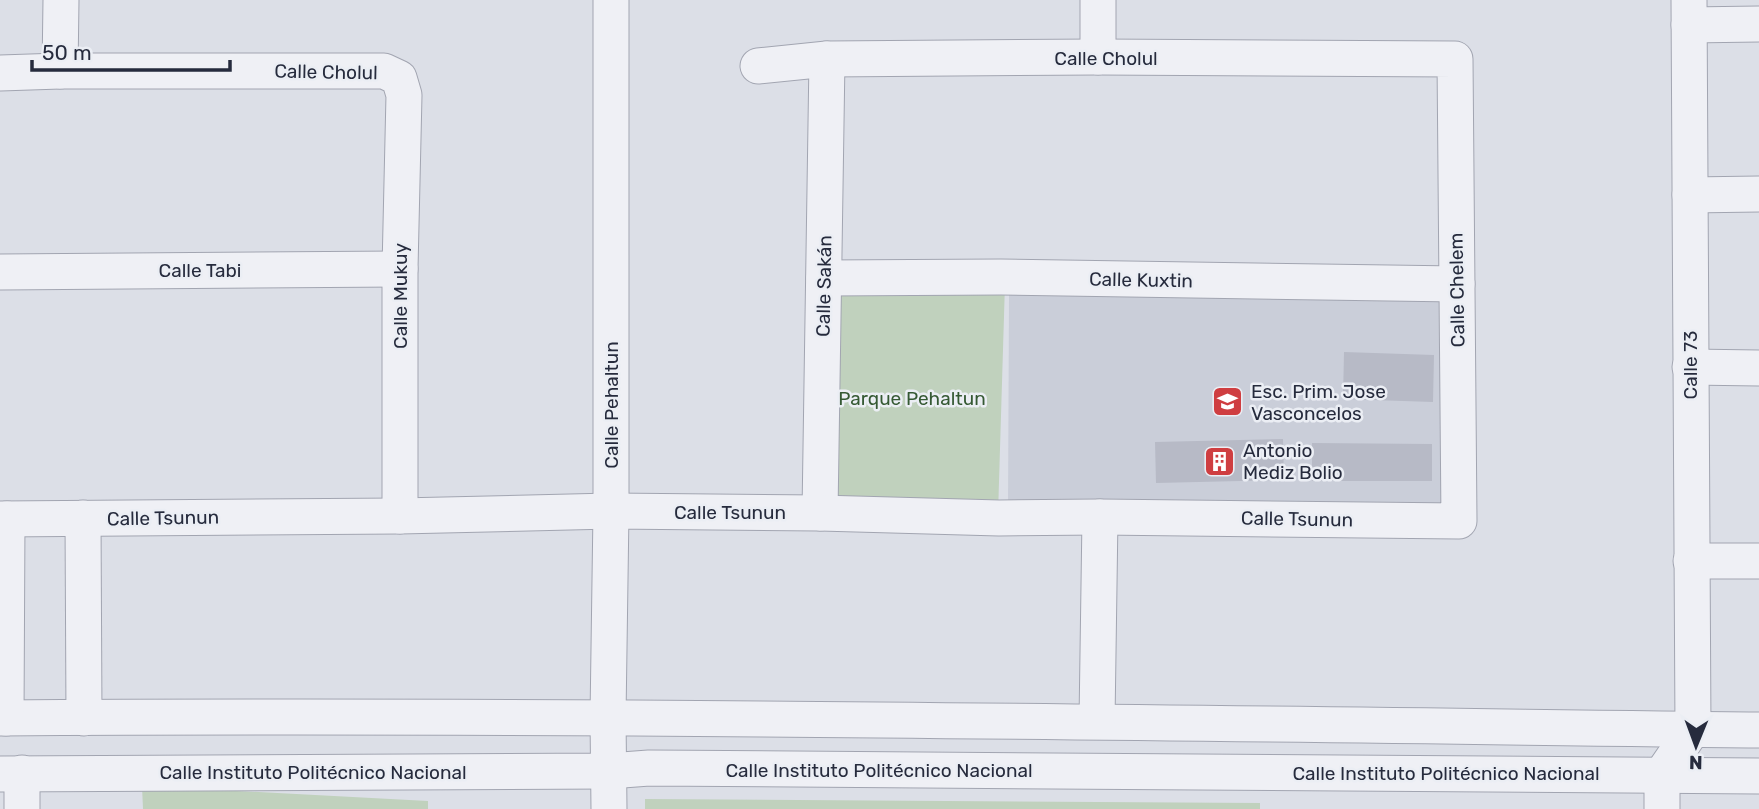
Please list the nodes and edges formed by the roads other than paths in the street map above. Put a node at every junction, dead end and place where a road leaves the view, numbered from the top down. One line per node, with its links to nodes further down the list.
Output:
1 (61, 0): 10 (street)
2 (611, 0): 21 (street, Calle Pehaltun)
3 (1098, 0): 6 (street)
4 (1689, 12): 5 (street); 14 (street, Calle 73)
5 (1759, 24)
6 (1098, 57): 7 (street, Calle Cholul); 8 (street, Calle Cholul)
7 (827, 59): 9 (street, Calle Cholul); 17 (street, Calle Sakán)
8 (1455, 59): 18 (street, Calle Chelem)
9 (758, 66)
10 (60, 71): 11 (street, Calle Cholul); 12 (street, Calle Cholul)
11 (0, 73)
12 (398, 78): 15 (street, Calle Mukuy)
13 (1759, 194): 14 (street)
14 (1690, 195): 19 (street, Calle 73)
15 (400, 269): 16 (street, Calle Tabi); 23 (street, Calle Mukuy)
16 (0, 272)
17 (824, 278): 18 (street, Calle Kuxtin); 22 (street, Calle Sakán)
18 (1457, 284): 27 (street, Calle Chelem)
19 (1690, 367): 20 (street); 28 (street, Calle 73)
20 (1759, 368)
21 (611, 511): 22 (street, Calle Tsunun); 23 (street, Calle Tsunun); 30 (street, Calle Pehaltun)
22 (820, 513): 24 (street, Calle Tsunun)
23 (400, 516): 25 (street, Calle Tsunun)
24 (1100, 517): 27 (street, Calle Tsunun); 33 (street)
25 (83, 518): 26 (street, Calle Tsunun); 32 (street)
26 (3, 519): 31 (street)
27 (1459, 521)
28 (1691, 561): 29 (street); 34 (street, Calle 73)
29 (1759, 561)
30 (608, 717): 32 (street); 33 (street); 36 (street, Calle Pehaltun)
31 (3, 718): 32 (street)
32 (84, 718)
33 (1097, 721): 34 (street)
34 (1693, 729): 35 (street); 38 (street)
35 (1759, 730)
36 (608, 771): 37 (street, Calle Instituto Politécnico Nacional); 38 (street, Calle Instituto Politécnico Nacional); 41 (street, Calle Pehaltun)
37 (11, 773): 40 (street)
38 (1662, 774): 39 (street, Calle Instituto Politécnico Nacional); 42 (street)
39 (1759, 776)
40 (22, 809)
41 (609, 809)
42 (1662, 809)

